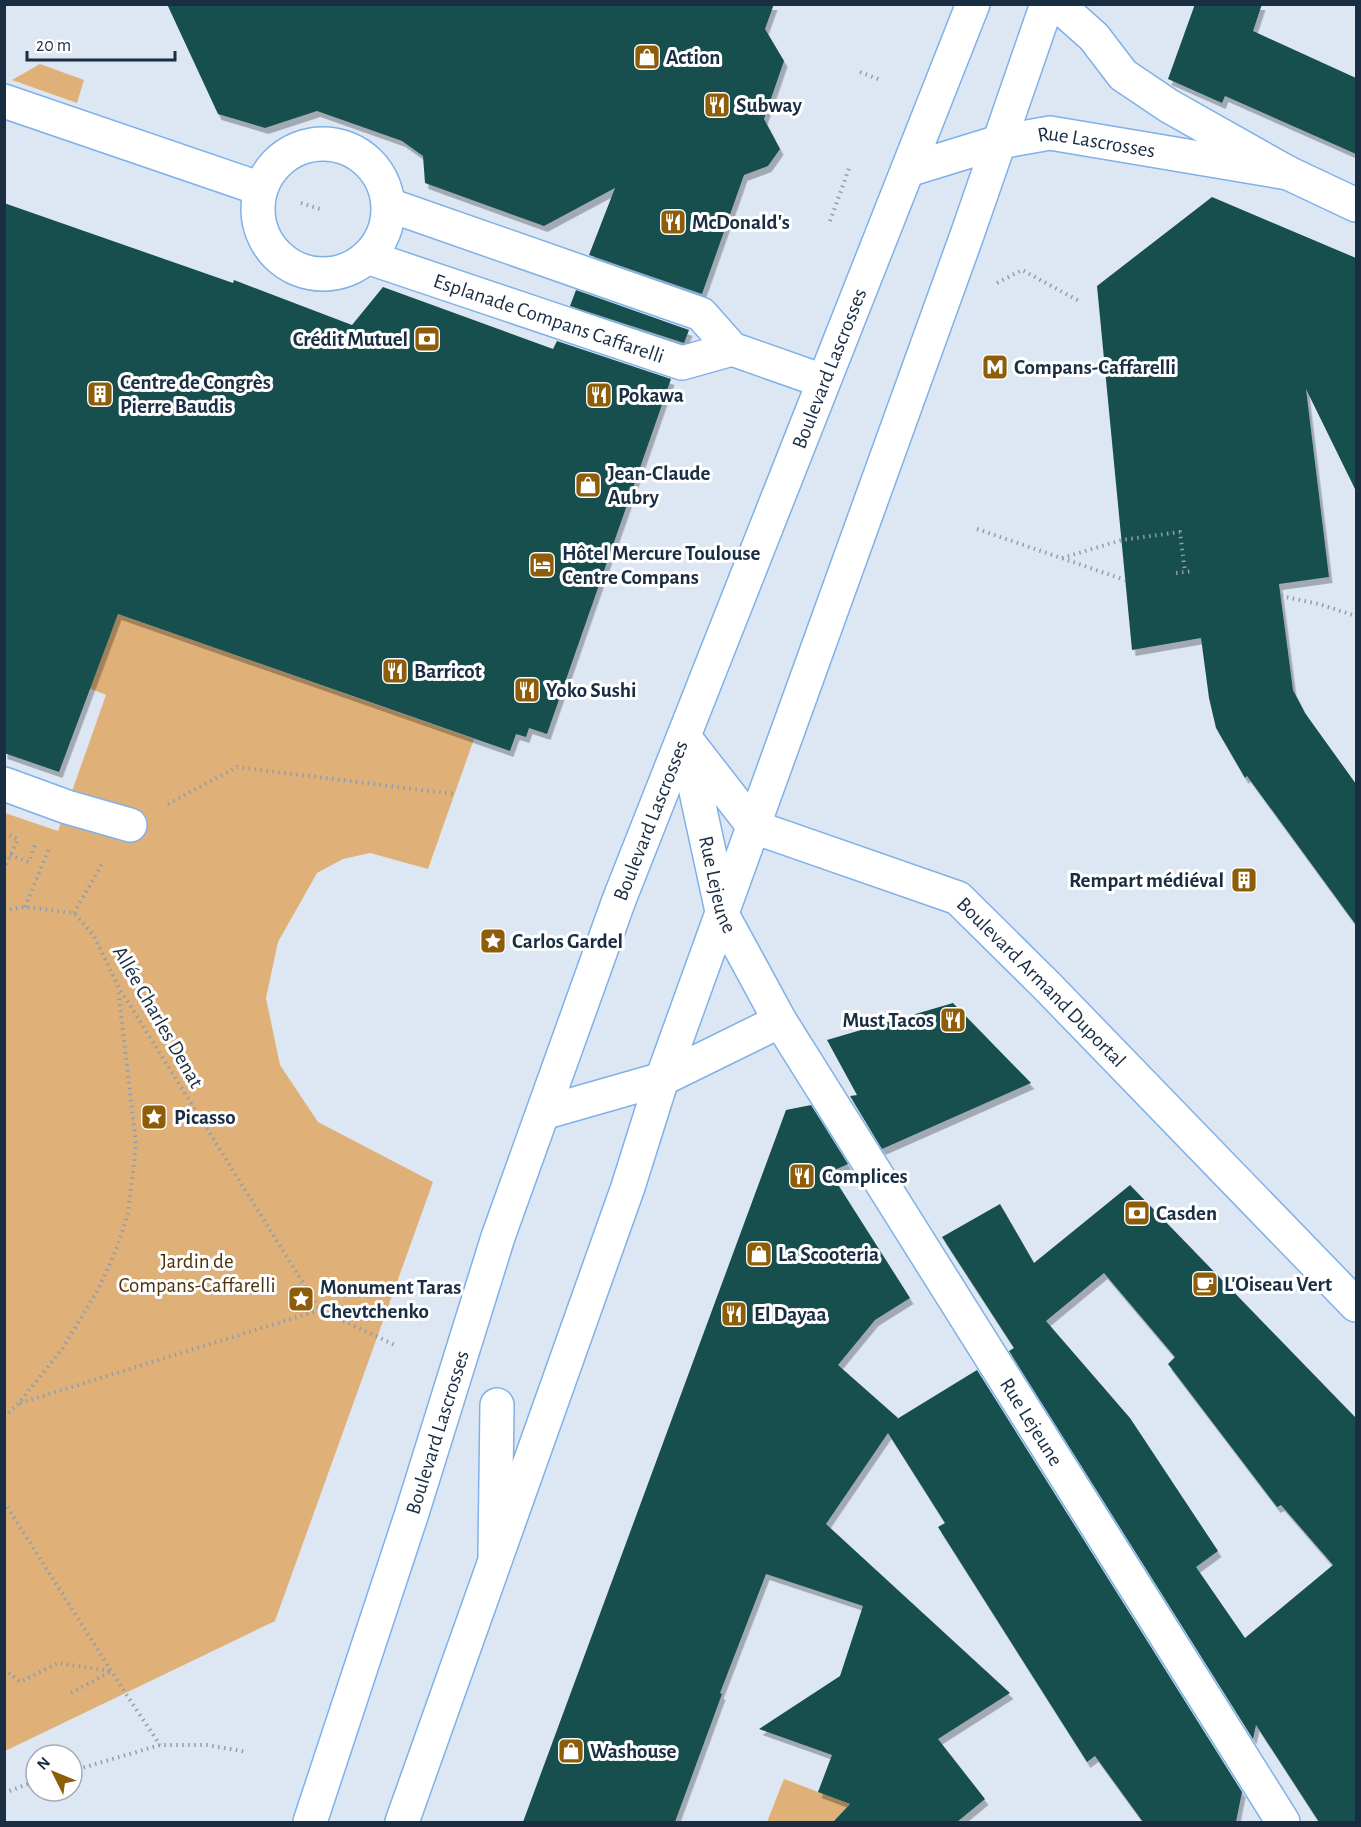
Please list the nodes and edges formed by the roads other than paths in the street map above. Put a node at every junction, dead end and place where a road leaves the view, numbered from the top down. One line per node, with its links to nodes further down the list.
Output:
1 (973, 4): 6 (street, Boulevard Lascrosses)
2 (1047, 4): 5 (street)
3 (1058, 4): 7 (street, Rue Lascrosses)
4 (4, 101): 8 (street)
5 (999, 142): 6 (street, Rue Lascrosses); 7 (street, Rue Lascrosses); 17 (street)
6 (908, 170): 13 (street, Boulevard Lascrosses)
7 (1288, 173): 9 (street, Rue Lascrosses)
8 (261, 189): 10 (street); 11 (street)
9 (1356, 205)
10 (389, 206): 11 (street); 12 (street)
11 (367, 257): 12 (street, Esplanade Compans Caffarelli)
12 (732, 349): 13 (street)
13 (823, 381): 14 (street, Boulevard Lascrosses)
14 (684, 736): 17 (street); 18 (street, Rue Lejeune); 21 (street, Boulevard Lascrosses)
15 (4, 784): 16 (street)
16 (130, 825)
17 (754, 827): 18 (street); 22 (street, Boulevard Armand Duportal)
18 (723, 916): 19 (street, Rue Lejeune); 20 (street)
19 (780, 1022): 20 (street); 27 (street, Rue Lejeune)
20 (662, 1079): 21 (street); 24 (street)
21 (543, 1113): 25 (street, Boulevard Lascrosses)
22 (1351, 1289)
23 (497, 1405): 24 (street)
24 (495, 1563): 26 (street)
25 (310, 1822)
26 (402, 1822)
27 (1281, 1822)

